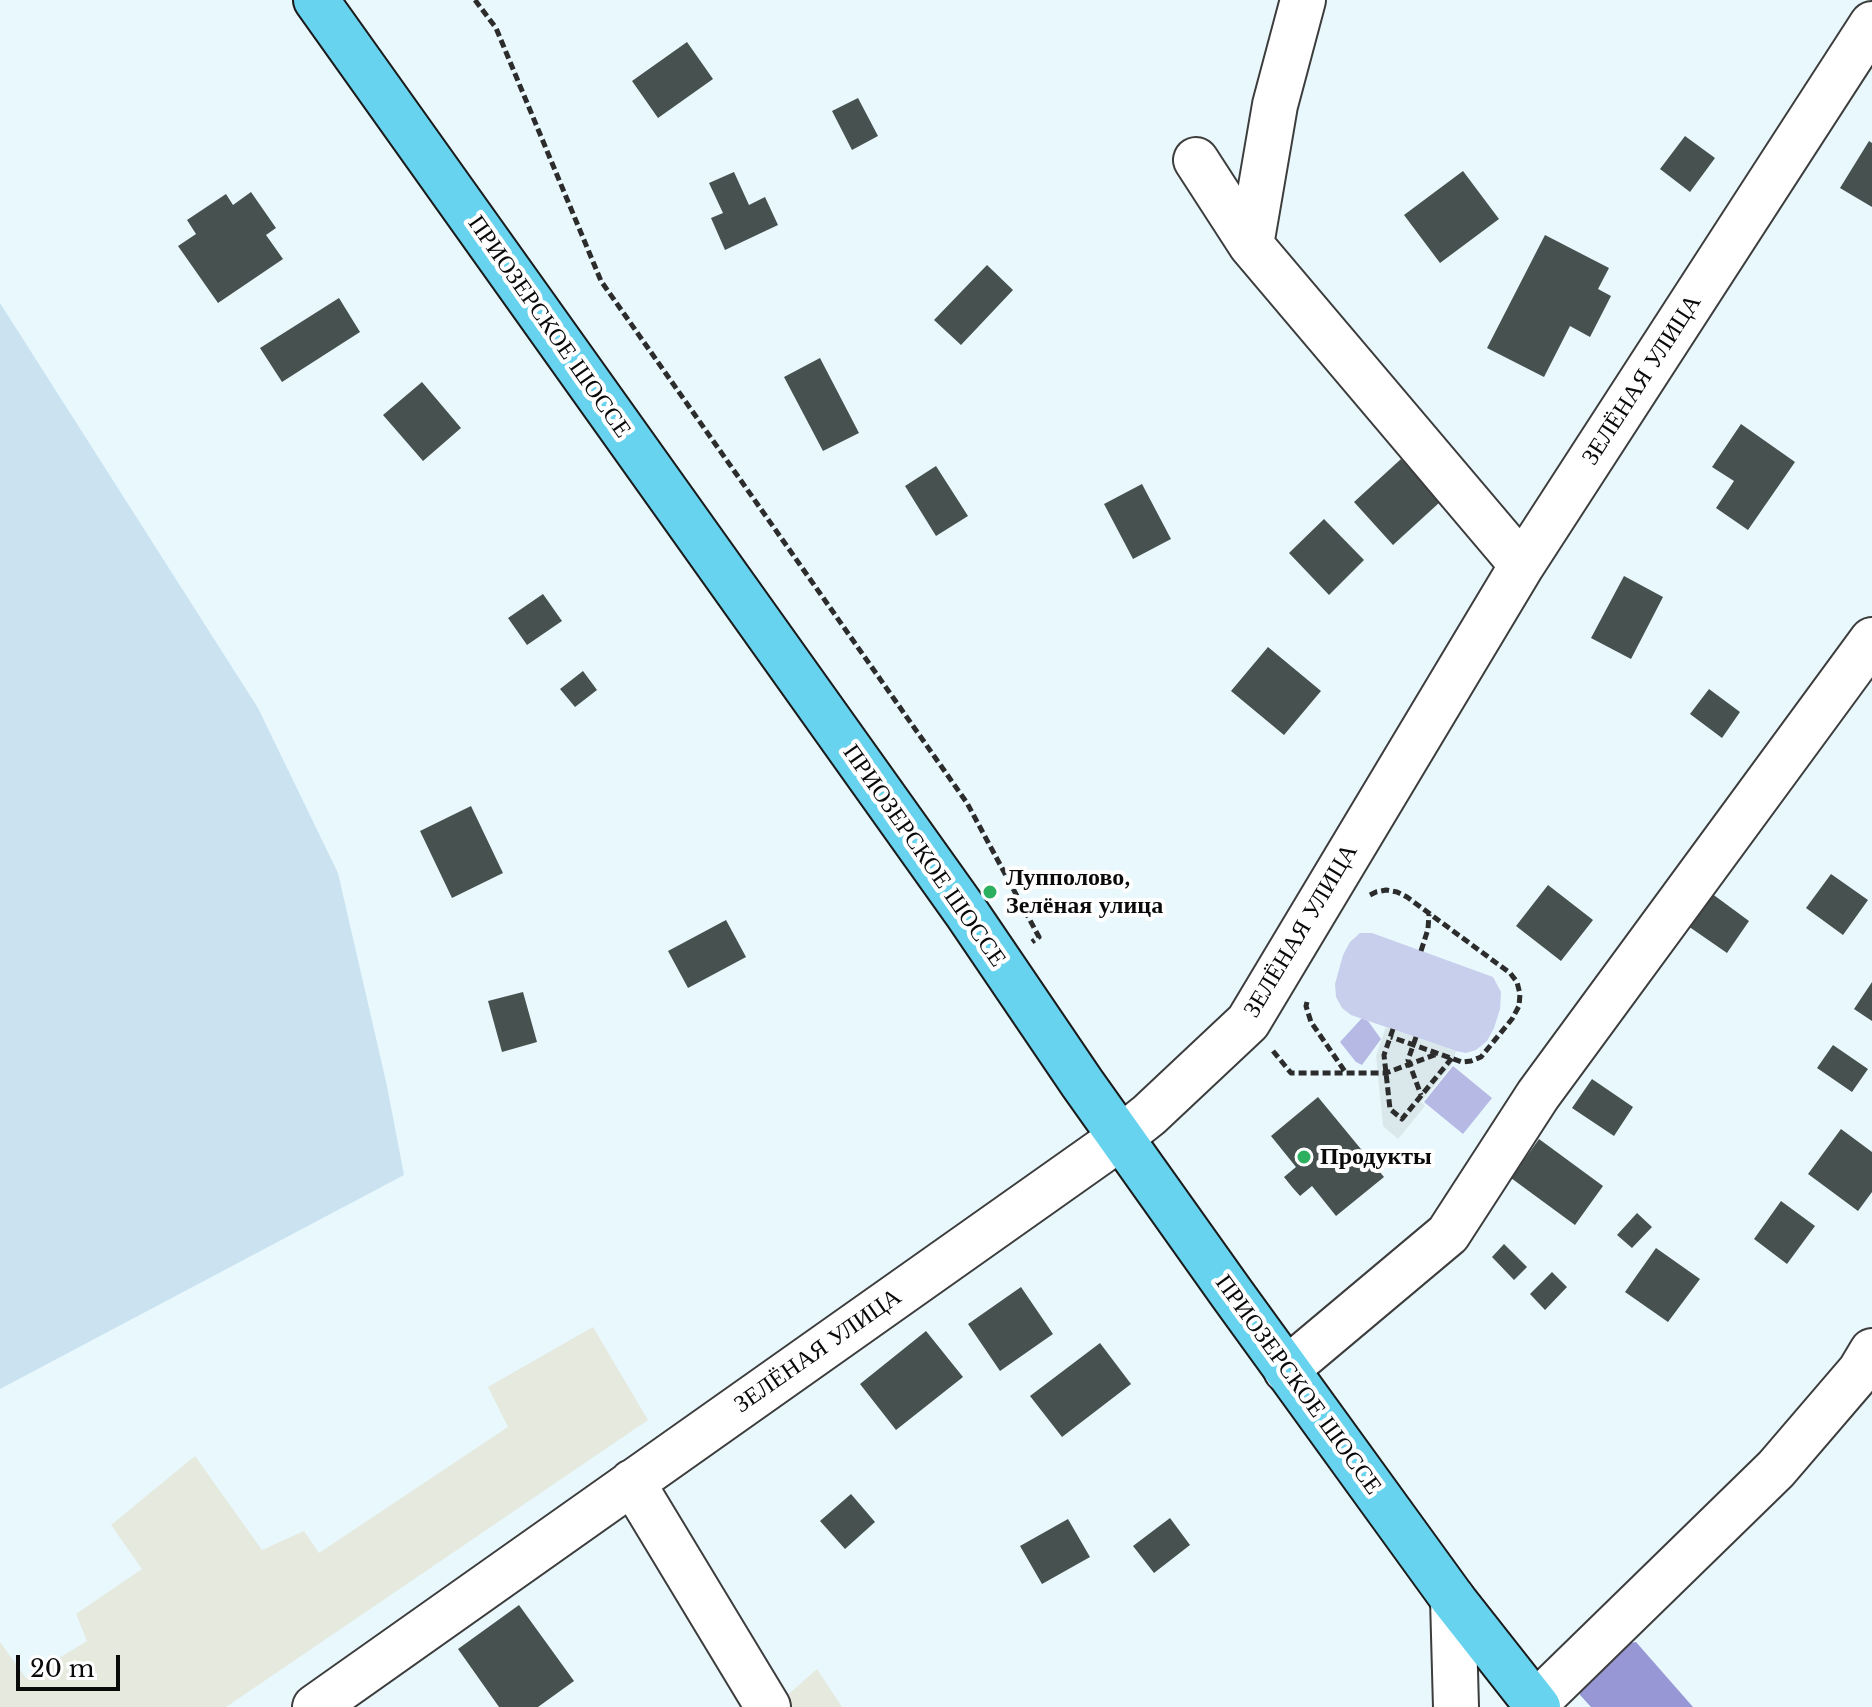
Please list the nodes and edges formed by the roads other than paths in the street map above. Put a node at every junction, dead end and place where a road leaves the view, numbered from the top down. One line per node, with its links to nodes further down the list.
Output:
1 (316, 0): 8 (main road, ПРИОЗЕРСКОЕ ШОССЕ)
2 (1303, 0): 5 (street)
3 (1872, 24): 6 (street, ЗЕЛЁНАЯ УЛИЦА)
4 (1196, 160): 5 (street)
5 (1251, 245): 6 (street)
6 (1522, 565): 8 (street, ЗЕЛЁНАЯ УЛИЦА)
7 (1872, 640): 10 (street)
8 (1120, 1138): 10 (main road, ПРИОЗЕРСКОЕ ШОССЕ); 11 (street, ЗЕЛЁНАЯ УЛИЦА)
9 (1872, 1351): 13 (street)
10 (1286, 1370): 12 (main road, ПРИОЗЕРСКОЕ ШОССЕ)
11 (632, 1482): 14 (street, ЗЕЛЁНАЯ УЛИЦА); 15 (street)
12 (1453, 1599): 13 (main road, ПРИОЗЕРСКОЕ ШОССЕ); 16 (street)
13 (1537, 1705)
14 (315, 1707)
15 (768, 1707)
16 (1456, 1707)

